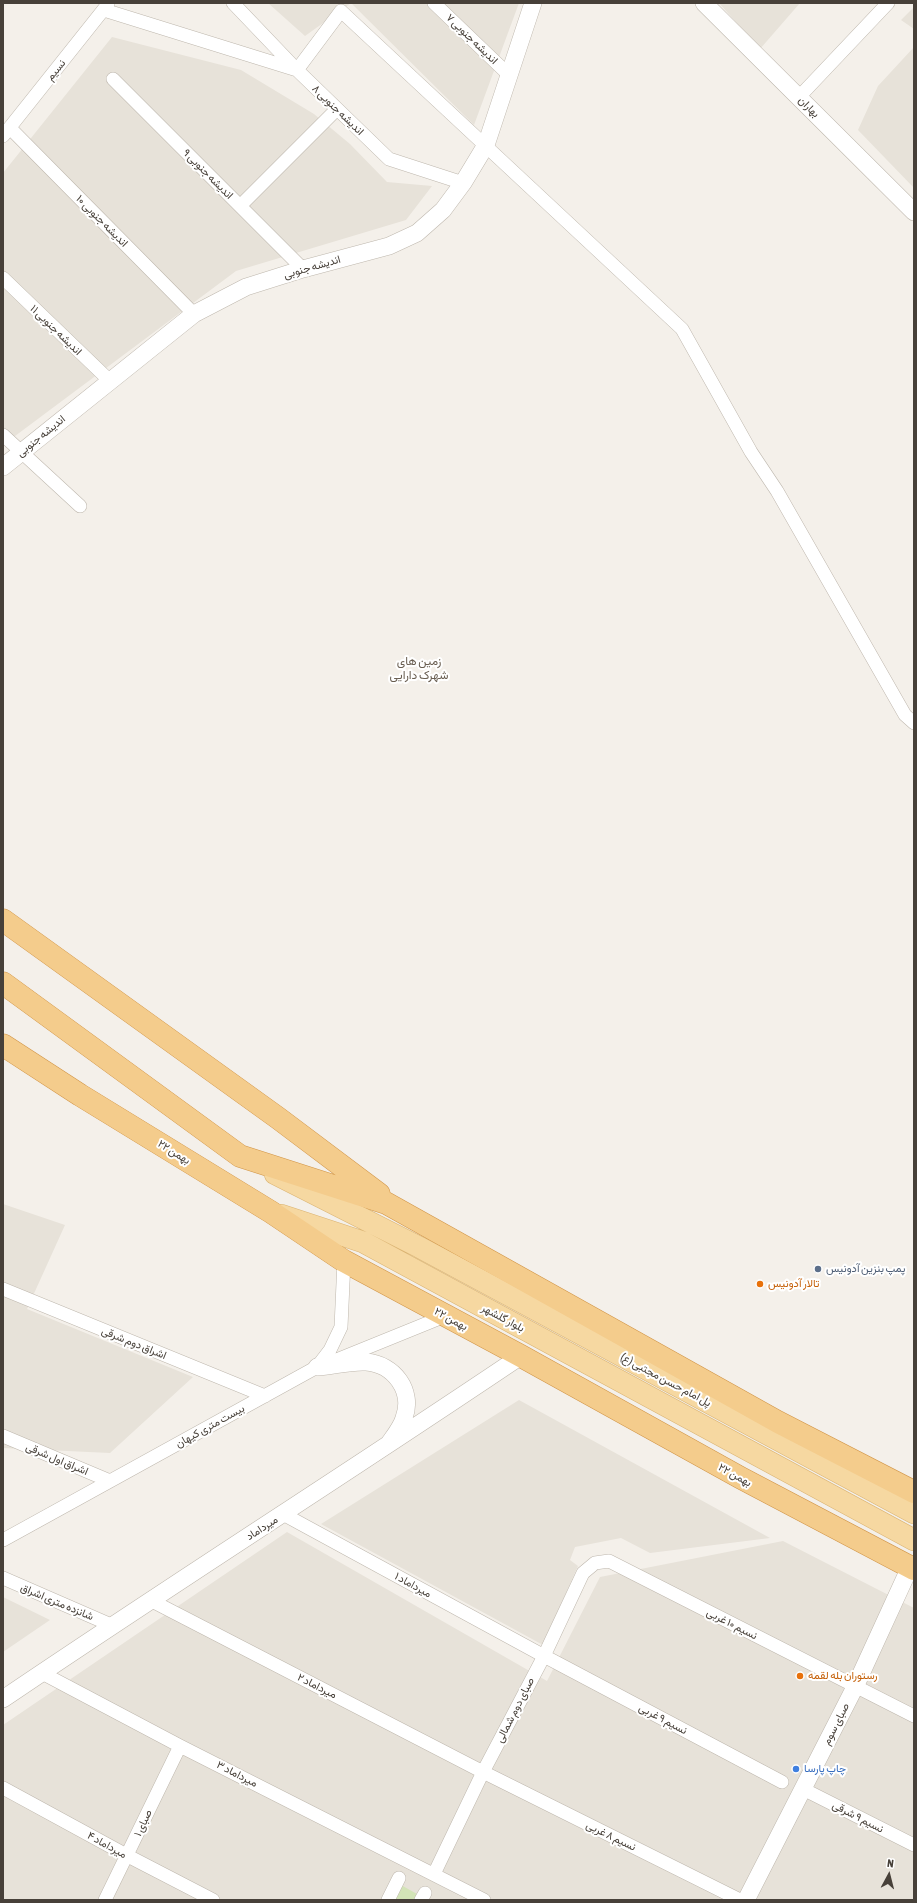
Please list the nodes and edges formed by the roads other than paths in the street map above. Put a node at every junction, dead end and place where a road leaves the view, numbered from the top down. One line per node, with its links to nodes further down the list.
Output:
1 (233, 3): 7 (street, اندیشه جنوبی ۸)
2 (434, 3): 8 (street, اندیشه جنوبی ۷)
3 (533, 3): 8 (street, اندیشه جنوبی)
4 (704, 3): 10 (street, بهاران)
5 (888, 3): 10 (street)
6 (107, 7): 7 (street); 12 (street, نسیم)
7 (297, 70): 11 (street, اندیشه جنوبی ۸); 13 (street)
8 (509, 75): 13 (street, اندیشه جنوبی)
9 (113, 80): 15 (street, اندیشه جنوبی ۹)
10 (799, 98): 16 (street, بهاران)
11 (336, 109): 14 (street, اندیشه جنوبی ۸); 15 (street)
12 (6, 132): 19 (street, اندیشه جنوبی ۱۰)
13 (486, 145): 14 (street, اندیشه جنوبی); 25 (street)
14 (463, 184): 17 (street, اندیشه جنوبی)
15 (240, 206): 17 (street, اندیشه جنوبی ۹)
16 (914, 212)
17 (302, 269): 19 (street, اندیشه جنوبی)
18 (3, 278): 20 (street, اندیشه جنوبی ۱۱)
19 (194, 314): 20 (street, اندیشه جنوبی)
20 (110, 381): 22 (street, اندیشه جنوبی)
21 (3, 435): 22 (street)
22 (21, 452): 23 (street, اندیشه جنوبی); 24 (street)
23 (3, 467)
24 (80, 506)
25 (914, 723)
26 (3, 920): 32 (highway)
27 (3, 982): 31 (highway)
28 (3, 1045): 30 (highway, ۲۲ بهمن)
29 (3, 1064): 30 (highway)
30 (109, 1112): 33 (highway, ۲۲ بهمن)
31 (240, 1156): 32 (highway); 44 (main road, پل امام حسن مجتبی (ع))
32 (401, 1211): 43 (highway)
33 (271, 1212): 34 (highway, ۲۲ بهمن); 47 (main road, بلوار گلشهر)
34 (344, 1261): 36 (highway, ۲۲ بهمن); 38 (street, بیست متری کیهان)
35 (3, 1289): 39 (street, اشراق دوم شرقی)
36 (445, 1316): 37 (highway, ۲۲ بهمن); 38 (street)
37 (521, 1356): 41 (street, میرداماد); 49 (highway, ۲۲ بهمن)
38 (317, 1367): 39 (street, بیست متری کیهان); 41 (street)
39 (265, 1396): 42 (street, بیست متری کیهان)
40 (3, 1436): 42 (street, اشراق اول شرقی)
41 (388, 1446): 45 (street, میرداماد)
42 (110, 1481): 46 (street, بیست متری کیهان)
43 (914, 1492)
44 (914, 1513)
45 (283, 1514): 51 (street, میرداماد); 53 (street, میرداماد ۱)
46 (3, 1540)
47 (914, 1540)
48 (609, 1561): 53 (street, صبای دوم شمالی); 55 (street, نسیم ۱۰ غربی)
49 (912, 1568): 55 (street, صبای سوم)
50 (3, 1578): 52 (street, شانزده متری اشراق)
51 (150, 1600): 52 (street, میرداماد); 59 (street, میرداماد ۲)
52 (112, 1625): 54 (street, میرداماد)
53 (544, 1656): 59 (street, صبای دوم شمالی); 60 (street, نسیم ۹ غربی)
54 (42, 1673): 56 (street, میرداماد); 58 (street, میرداماد ۳)
55 (855, 1687): 57 (street, نسیم ۱۰ غربی); 62 (street, صبای سوم)
56 (3, 1699)
57 (914, 1716)
58 (180, 1746): 64 (street, صبای ۱); 65 (street, میرداماد ۳)
59 (483, 1772): 65 (street, صبای دوم شمالی); 71 (street, نسیم ۸ غربی)
60 (782, 1782)
61 (3, 1788): 64 (street, میرداماد ۴)
62 (803, 1789): 63 (street, نسیم ۹ شرقی); 72 (street, صبای سوم)
63 (914, 1845)
64 (128, 1856): 67 (street, صبای ۱); 68 (street, میرداماد ۴)
65 (434, 1874): 70 (street, میرداماد ۳)
66 (399, 1878): 69 (street)
67 (105, 1900)
68 (213, 1900)
69 (388, 1900)
70 (484, 1900)
71 (740, 1900)
72 (746, 1900)

